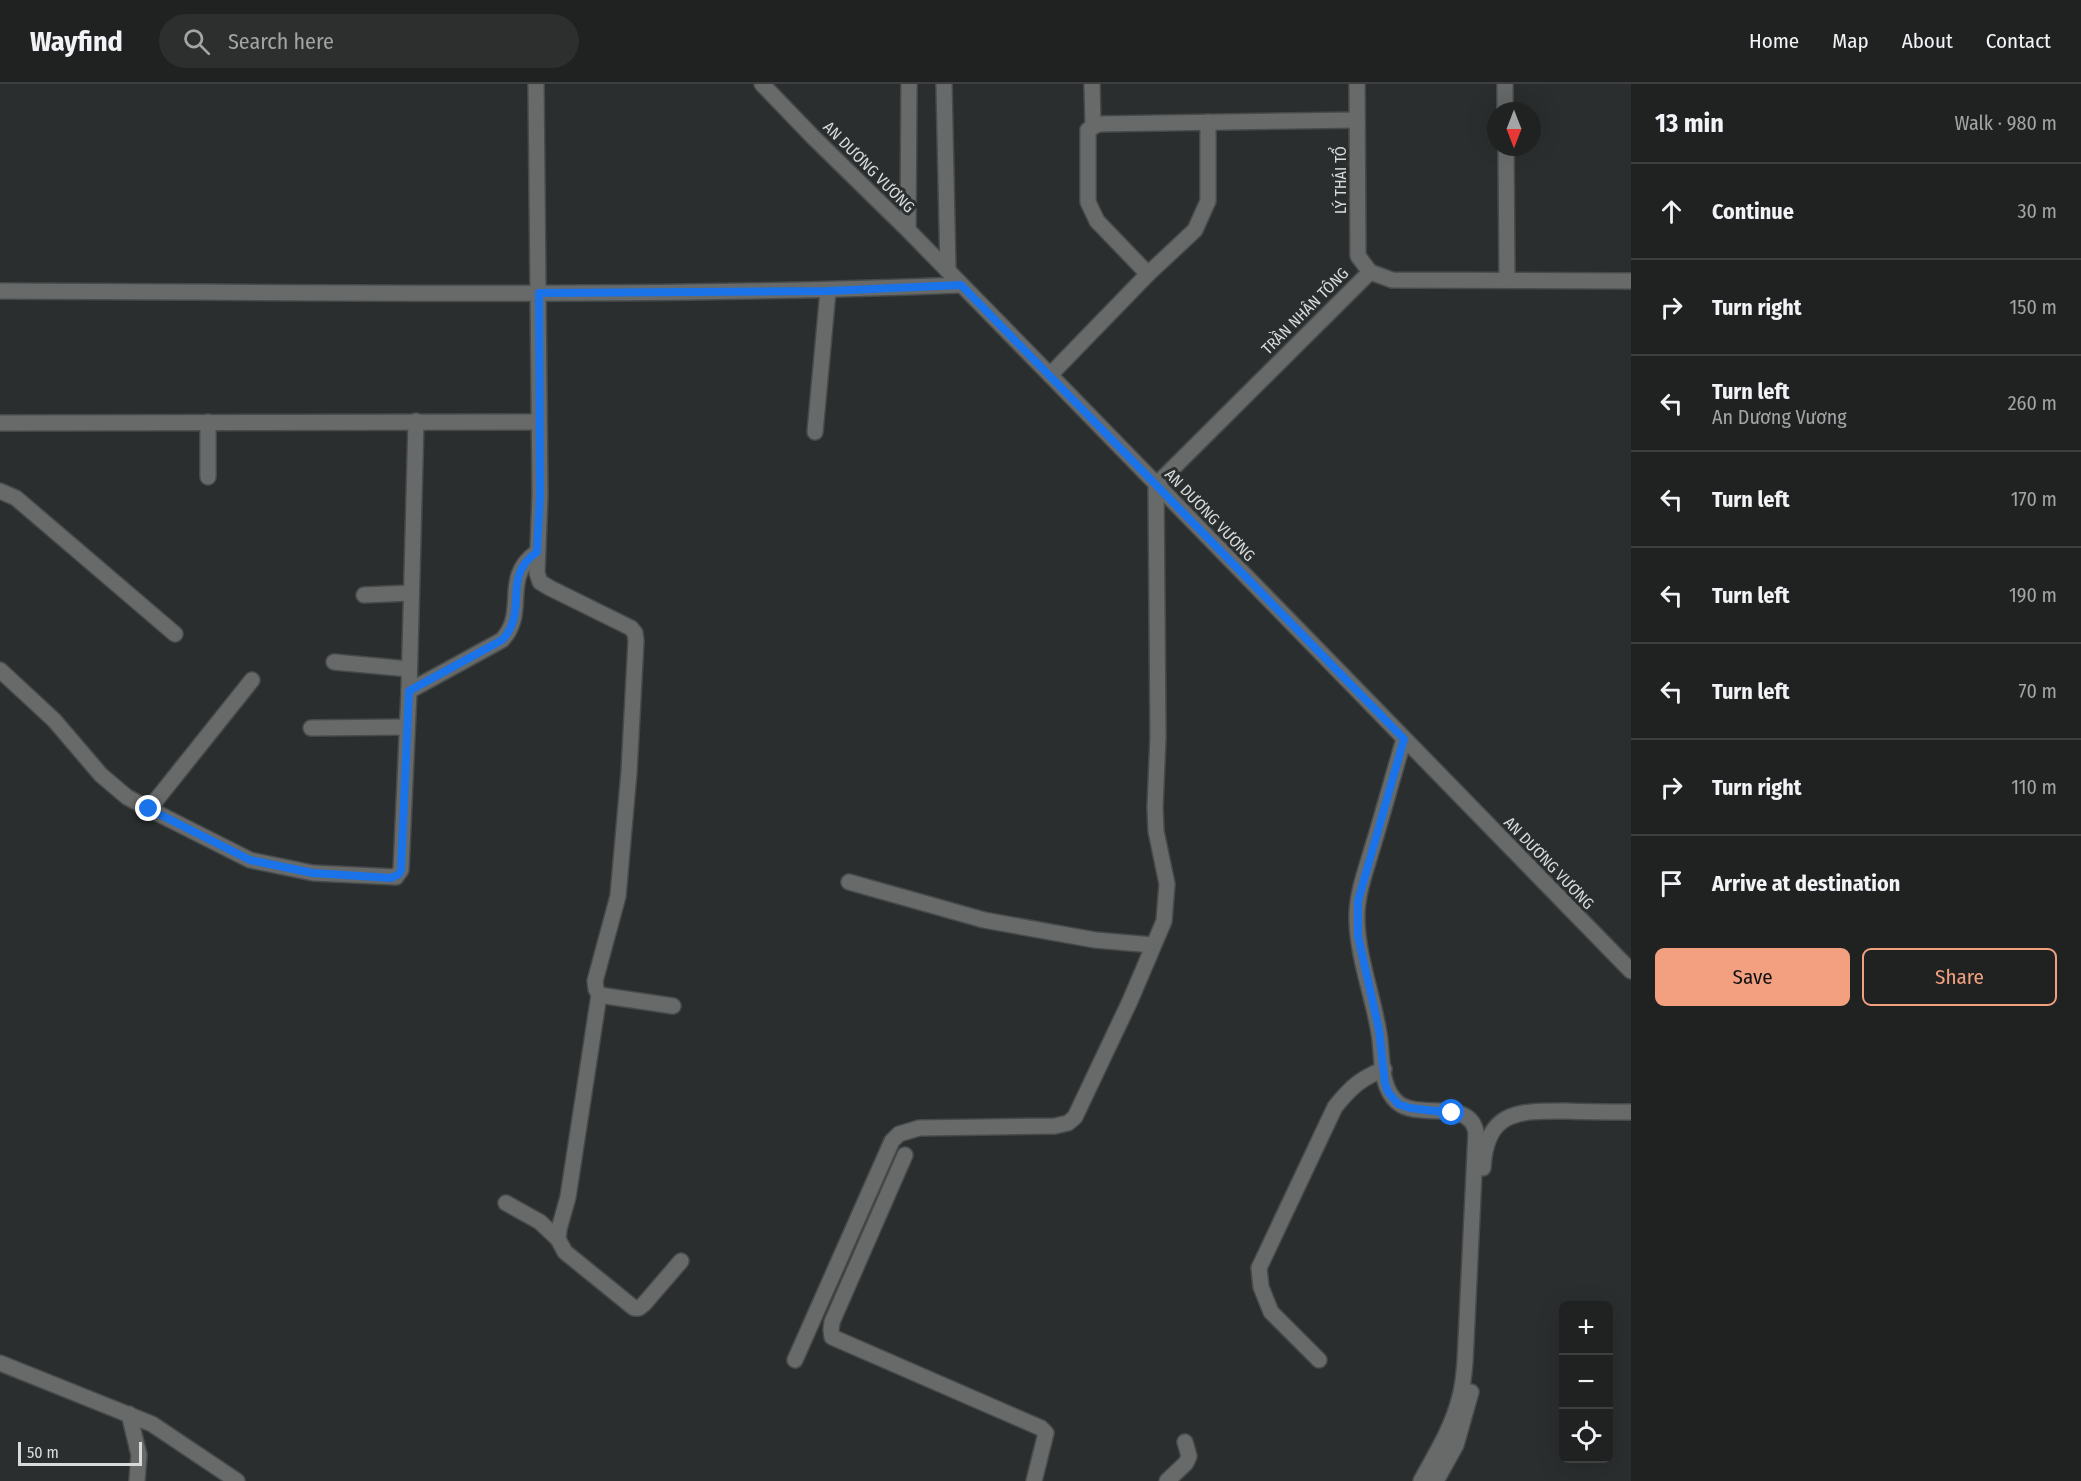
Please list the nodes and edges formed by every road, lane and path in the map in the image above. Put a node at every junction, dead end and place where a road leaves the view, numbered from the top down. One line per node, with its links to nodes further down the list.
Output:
1 (536, 84): 22 (street)
2 (762, 84): 13 (street, AN DƯƠNG VƯƠNG)
3 (909, 84): 13 (street)
4 (944, 84): 14 (street)
5 (1092, 84): 11 (street)
6 (1357, 84): 9 (street, LÝ THÁI TỔ)
7 (1505, 84): 8 (street)
8 (1505, 102)
9 (1358, 120): 10 (street); 15 (street, LÝ THÁI TỔ)
10 (1208, 122): 11 (street); 16 (street)
11 (1093, 126): 16 (street)
12 (1506, 156): 17 (street)
13 (908, 230): 14 (street, AN DƯƠNG VƯƠNG)
14 (948, 272): 19 (street, AN DƯƠNG VƯƠNG)
15 (1370, 272): 17 (street, TRẦN NHÂN TÔNG); 30 (street, TRẦN NHÂN TÔNG)
16 (1148, 274): 23 (street)
17 (1506, 280): 18 (street, TRẦN NHÂN TÔNG)
18 (1631, 281)
19 (961, 285): 21 (street); 23 (street, AN DƯƠNG VƯƠNG)
20 (0, 291): 22 (street)
21 (828, 291): 22 (street); 28 (street)
22 (539, 293): 26 (street)
23 (1050, 375): 30 (street, AN DƯƠNG VƯƠNG)
24 (416, 421): 25 (street); 26 (street); 33 (street)
25 (208, 422): 27 (street); 29 (street)
26 (539, 422): 32 (street)
27 (0, 423)
28 (815, 432)
29 (208, 477)
30 (1156, 485): 43 (street, AN DƯƠNG VƯƠNG); 46 (street)
31 (0, 491): 35 (street)
32 (537, 552): 40 (street); 48 (street)
33 (411, 594): 34 (street); 37 (street)
34 (364, 595)
35 (175, 634)
36 (334, 662): 37 (street)
37 (410, 669): 40 (street)
38 (0, 670): 44 (street)
39 (252, 680): 44 (street)
40 (409, 691): 41 (street)
41 (407, 727): 42 (street); 44 (street)
42 (311, 728)
43 (1404, 739): 47 (street, AN DƯƠNG VƯƠNG); 50 (street)
44 (149, 809)
45 (849, 882): 46 (street)
46 (1153, 945): 56 (street)
47 (1631, 971)
48 (599, 995): 49 (street); 54 (street)
49 (672, 1006)
50 (1384, 1069): 57 (street); 65 (street)
51 (1631, 1112): 66 (street)
52 (905, 1155): 63 (street)
53 (506, 1203): 54 (street)
54 (558, 1239): 55 (street)
55 (681, 1261)
56 (795, 1360)
57 (1319, 1360)
58 (0, 1363): 59 (street)
59 (129, 1414): 61 (street); 62 (street)
60 (1185, 1442): 64 (street)
61 (137, 1481)
62 (237, 1481)
63 (1034, 1481)
64 (1167, 1481)
65 (1421, 1481)
66 (1436, 1481)

